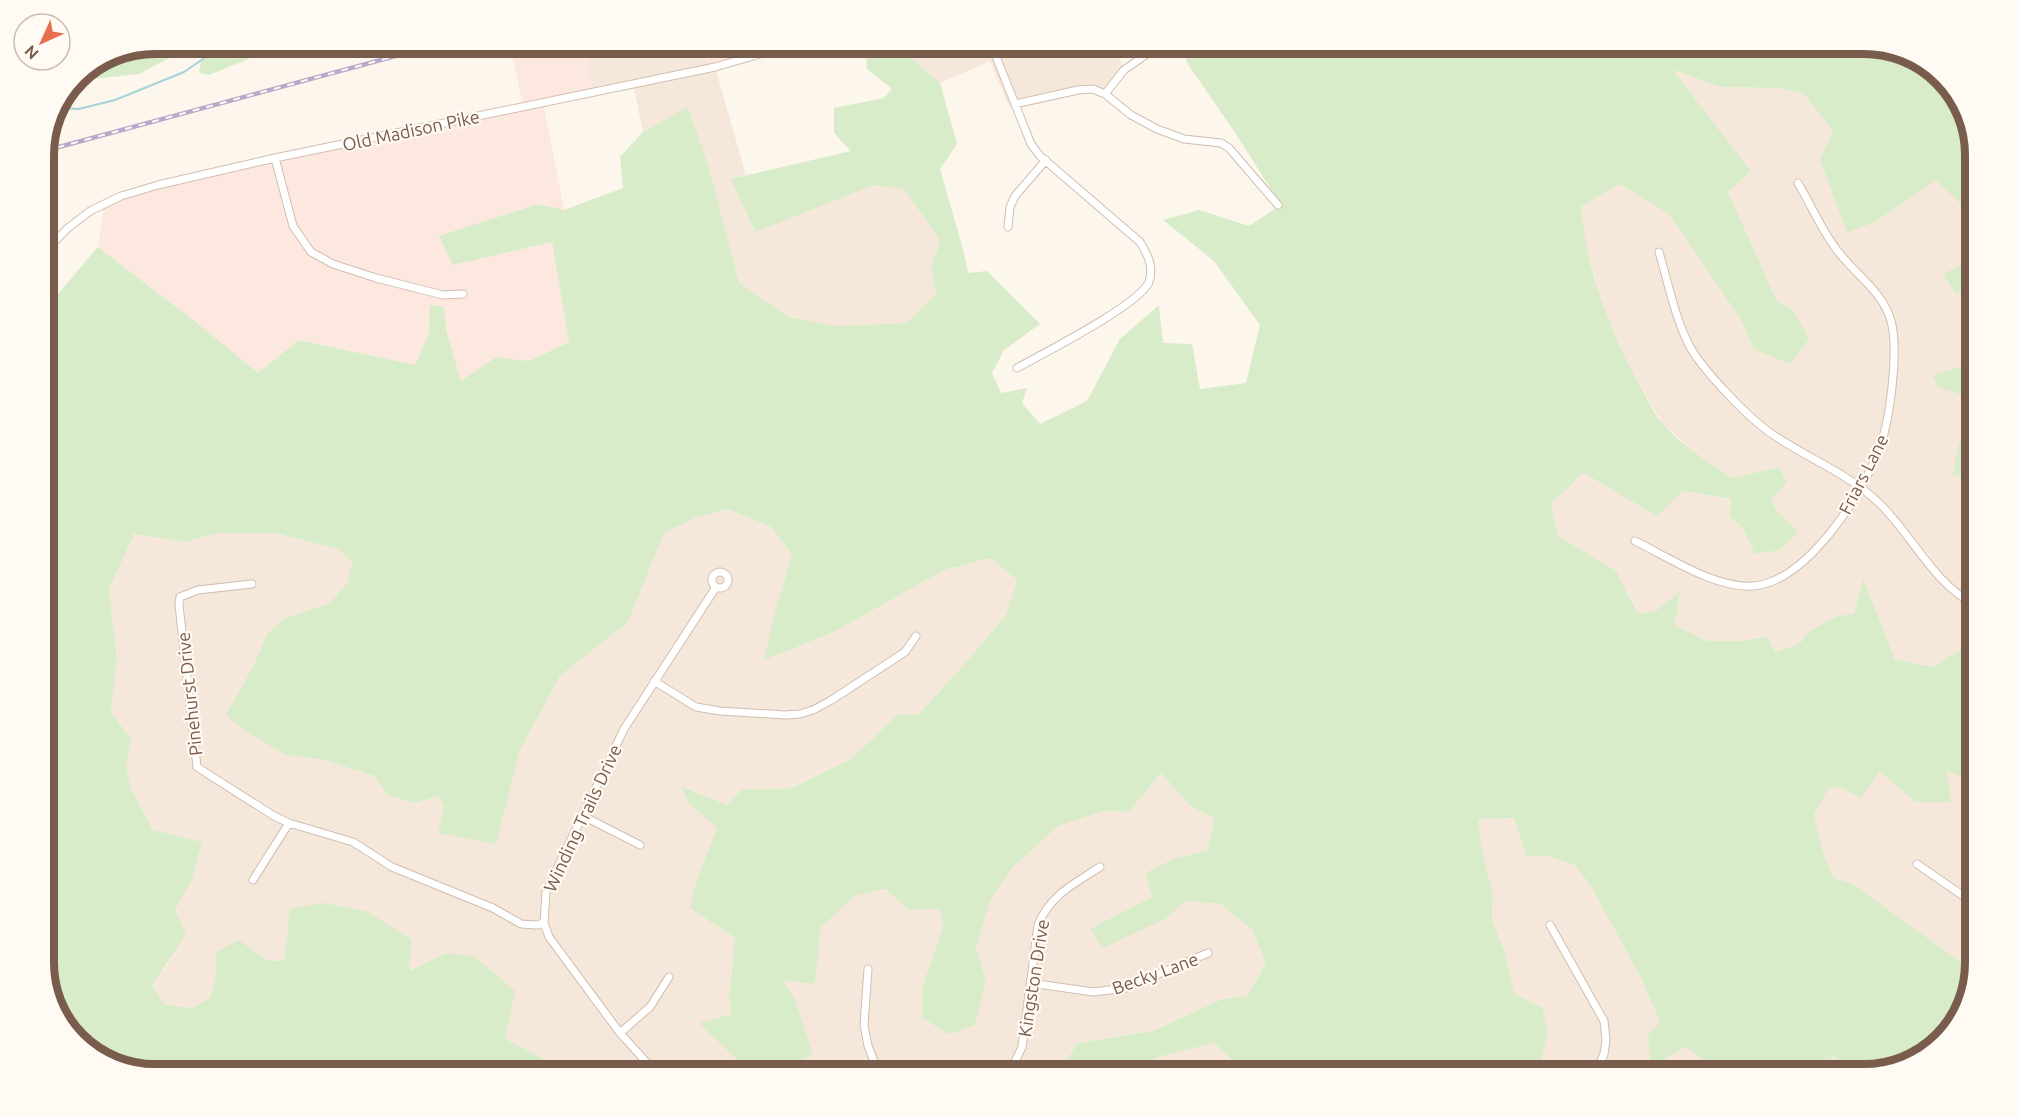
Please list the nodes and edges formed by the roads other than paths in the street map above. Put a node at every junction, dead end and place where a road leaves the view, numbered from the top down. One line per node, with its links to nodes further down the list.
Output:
1 (760, 54): 6 (street, Old Madison Pike)
2 (996, 54): 5 (street)
3 (1147, 54): 4 (street)
4 (1105, 94): 5 (street); 9 (street)
5 (1015, 104): 7 (street)
6 (275, 158): 11 (street, Old Madison Pike); 13 (street)
7 (1046, 160): 10 (street); 14 (street)
8 (1798, 183): 15 (street, Friars Lane)
9 (1278, 205)
10 (1008, 226)
11 (54, 242)
12 (1659, 252): 15 (street)
13 (463, 294)
14 (1017, 368)
15 (1860, 488): 16 (street, Friars Lane); 19 (street)
16 (1635, 541)
17 (252, 584): 23 (street, Pinehurst Drive)
18 (716, 587): 21 (street, Winding Trails Drive)
19 (1965, 598)
20 (916, 636): 21 (street)
21 (654, 681): 22 (street, Winding Trails Drive)
22 (583, 816): 24 (street); 29 (street, Winding Trails Drive)
23 (289, 823): 27 (street); 29 (street, Pinehurst Drive)
24 (640, 845)
25 (1917, 864): 28 (street)
26 (1100, 867): 34 (street, Kingston Drive)
27 (253, 880)
28 (1965, 897)
29 (544, 923): 35 (street)
30 (1550, 925): 39 (street)
31 (1208, 953): 34 (street, Becky Lane)
32 (868, 969): 37 (street)
33 (669, 977): 35 (street)
34 (1030, 983): 38 (street, Kingston Drive)
35 (620, 1033): 36 (street)
36 (648, 1064)
37 (875, 1064)
38 (1014, 1064)
39 (1600, 1064)

